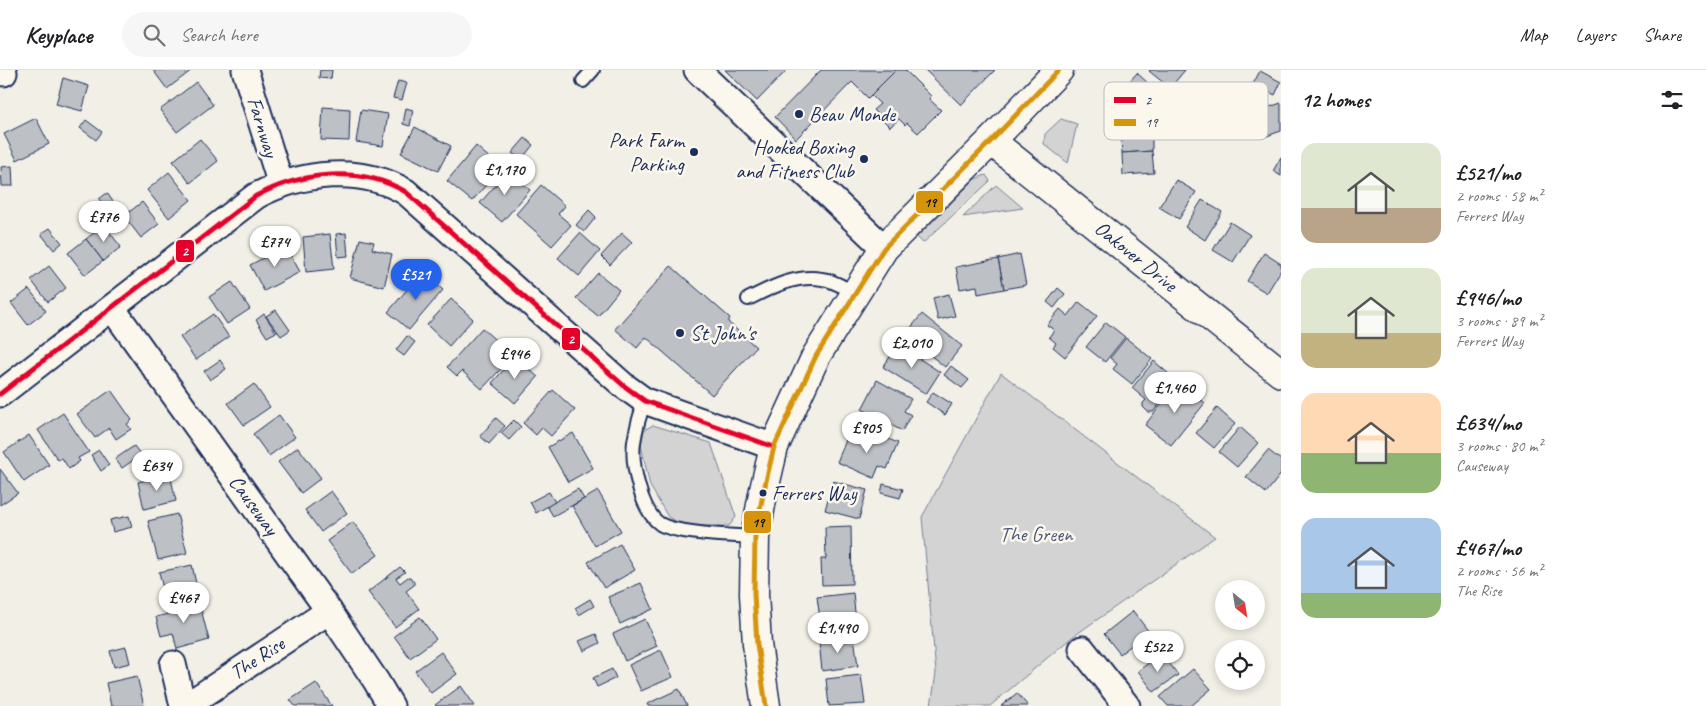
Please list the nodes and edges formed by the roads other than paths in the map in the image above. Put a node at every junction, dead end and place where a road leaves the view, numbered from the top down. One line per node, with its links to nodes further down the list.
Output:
1 (245, 70): 7 (street, Farnway)
2 (592, 70): 5 (lane)
3 (697, 70): 8 (street)
4 (1058, 70): 6 (street)
5 (583, 81)
6 (991, 141): 8 (street); 12 (street, Oakover Drive)
7 (281, 185): 11 (street); 14 (street)
8 (884, 248): 9 (street)
9 (855, 293): 10 (lane); 15 (street)
10 (748, 299)
11 (112, 308): 13 (street); 17 (street, Causeway)
12 (1281, 372)
13 (0, 394)
14 (645, 401): 15 (street); 16 (lane)
15 (774, 447): 16 (street)
16 (755, 537): 22 (street)
17 (329, 611): 20 (street, The Rise); 21 (street, Causeway)
18 (1082, 649): 23 (street)
19 (173, 664): 20 (street, The Rise)
20 (184, 706)
21 (391, 706)
22 (766, 706)
23 (1127, 706)

